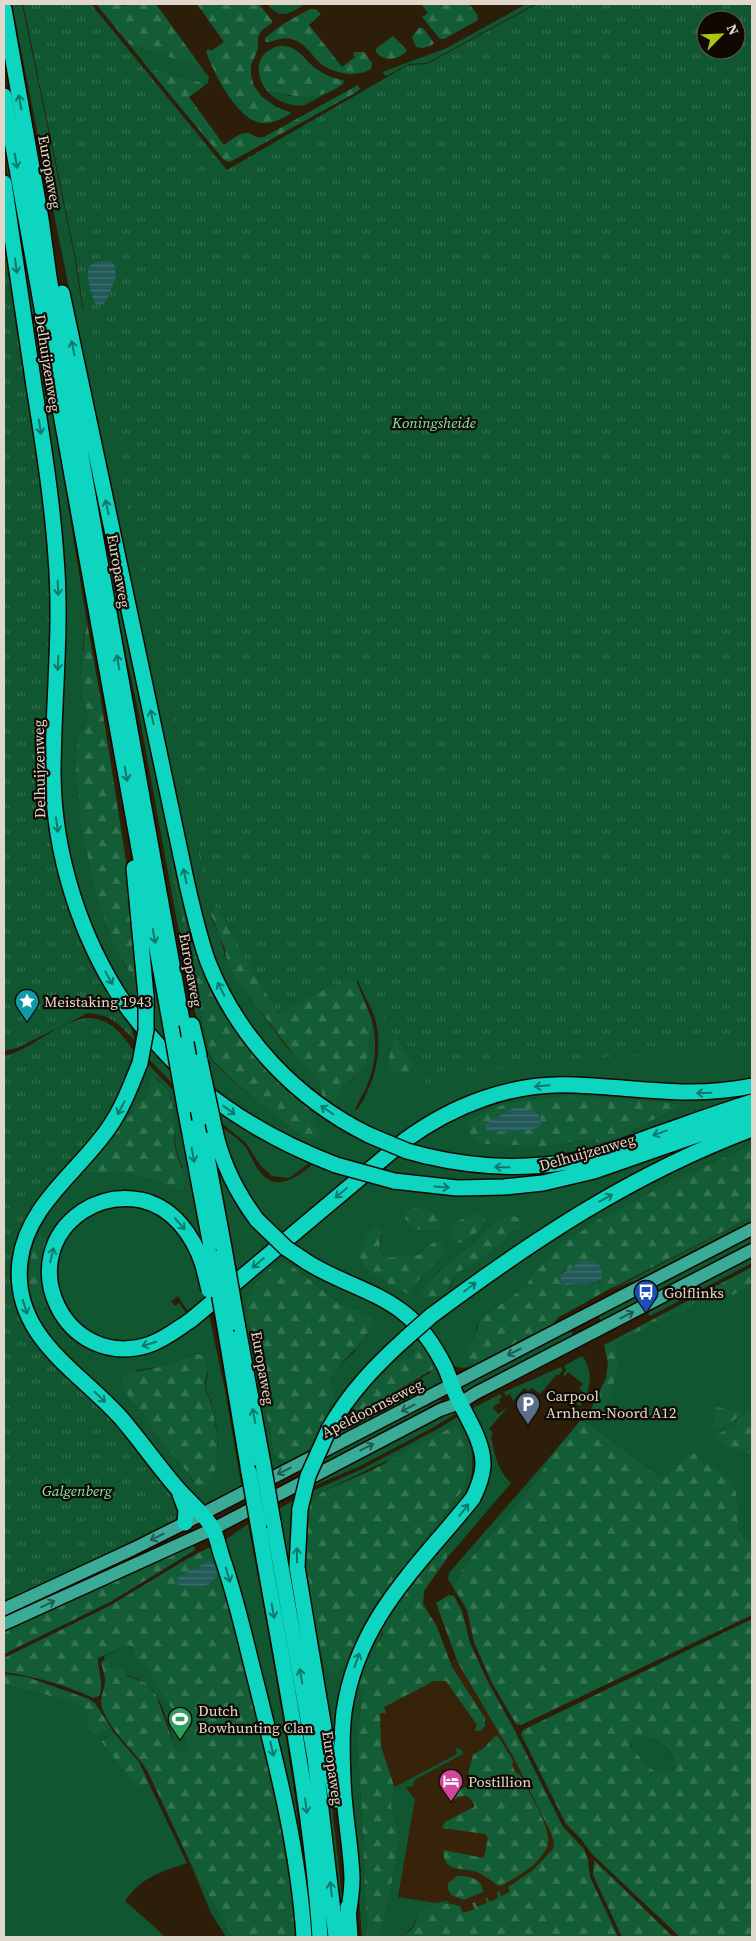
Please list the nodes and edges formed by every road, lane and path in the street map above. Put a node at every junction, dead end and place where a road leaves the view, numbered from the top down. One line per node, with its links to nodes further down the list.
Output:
1 (4, 9): 4 (highway, Europaweg, one-way to 1)
2 (4, 96): 5 (highway, Europaweg, one-way to 5)
3 (4, 184): 9 (highway, Delhuijzenweg, one-way to 9, bridge)
4 (40, 219): 6 (highway, Europaweg, one-way to 4); 8 (highway, Delhuijzenweg, one-way to 4, bridge)
5 (134, 819): 13 (highway, Europaweg, one-way to 13, bridge); 20 (highway, one-way to 20, bridge)
6 (170, 951): 13 (highway, Europaweg, bridge); 17 (highway, bridge)
7 (752, 1086): 13 (highway, one-way to 13)
8 (752, 1102)
9 (752, 1116)
10 (752, 1129): 27 (highway, one-way to 10, bridge)
11 (752, 1229): 14 (main road, Apeldoornseweg)
12 (752, 1250): 16 (main road, one-way to 12)
13 (213, 1257): 15 (highway, Europaweg, bridge)
14 (575, 1321): 16 (main road); 17 (main road, Apeldoornseweg, one-way to 17)
15 (228, 1332): 19 (highway, Europaweg, one-way to 15); 19 (highway, Europaweg)
16 (583, 1337): 18 (main road)
17 (451, 1385): 18 (highway); 21 (main road, Apeldoornseweg, one-way to 21)
18 (460, 1402): 24 (main road, one-way to 18); 27 (highway, one-way to 18)
19 (256, 1468): 23 (highway, Europaweg, bridge)
20 (178, 1490): 21 (highway); 22 (highway)
21 (201, 1515): 22 (main road, Apeldoornseweg); 24 (highway)
22 (185, 1523): 25 (main road, Apeldoornseweg, one-way to 25)
23 (266, 1526): 29 (highway, Europaweg, one-way to 29); 30 (highway, Europaweg, one-way to 23)
24 (213, 1528): 26 (main road, one-way to 24); 28 (highway, one-way to 28)
25 (4, 1609)
26 (4, 1624)
27 (348, 1916): 31 (highway)
28 (304, 1937)
29 (320, 1937)
30 (336, 1937)
31 (350, 1937)

